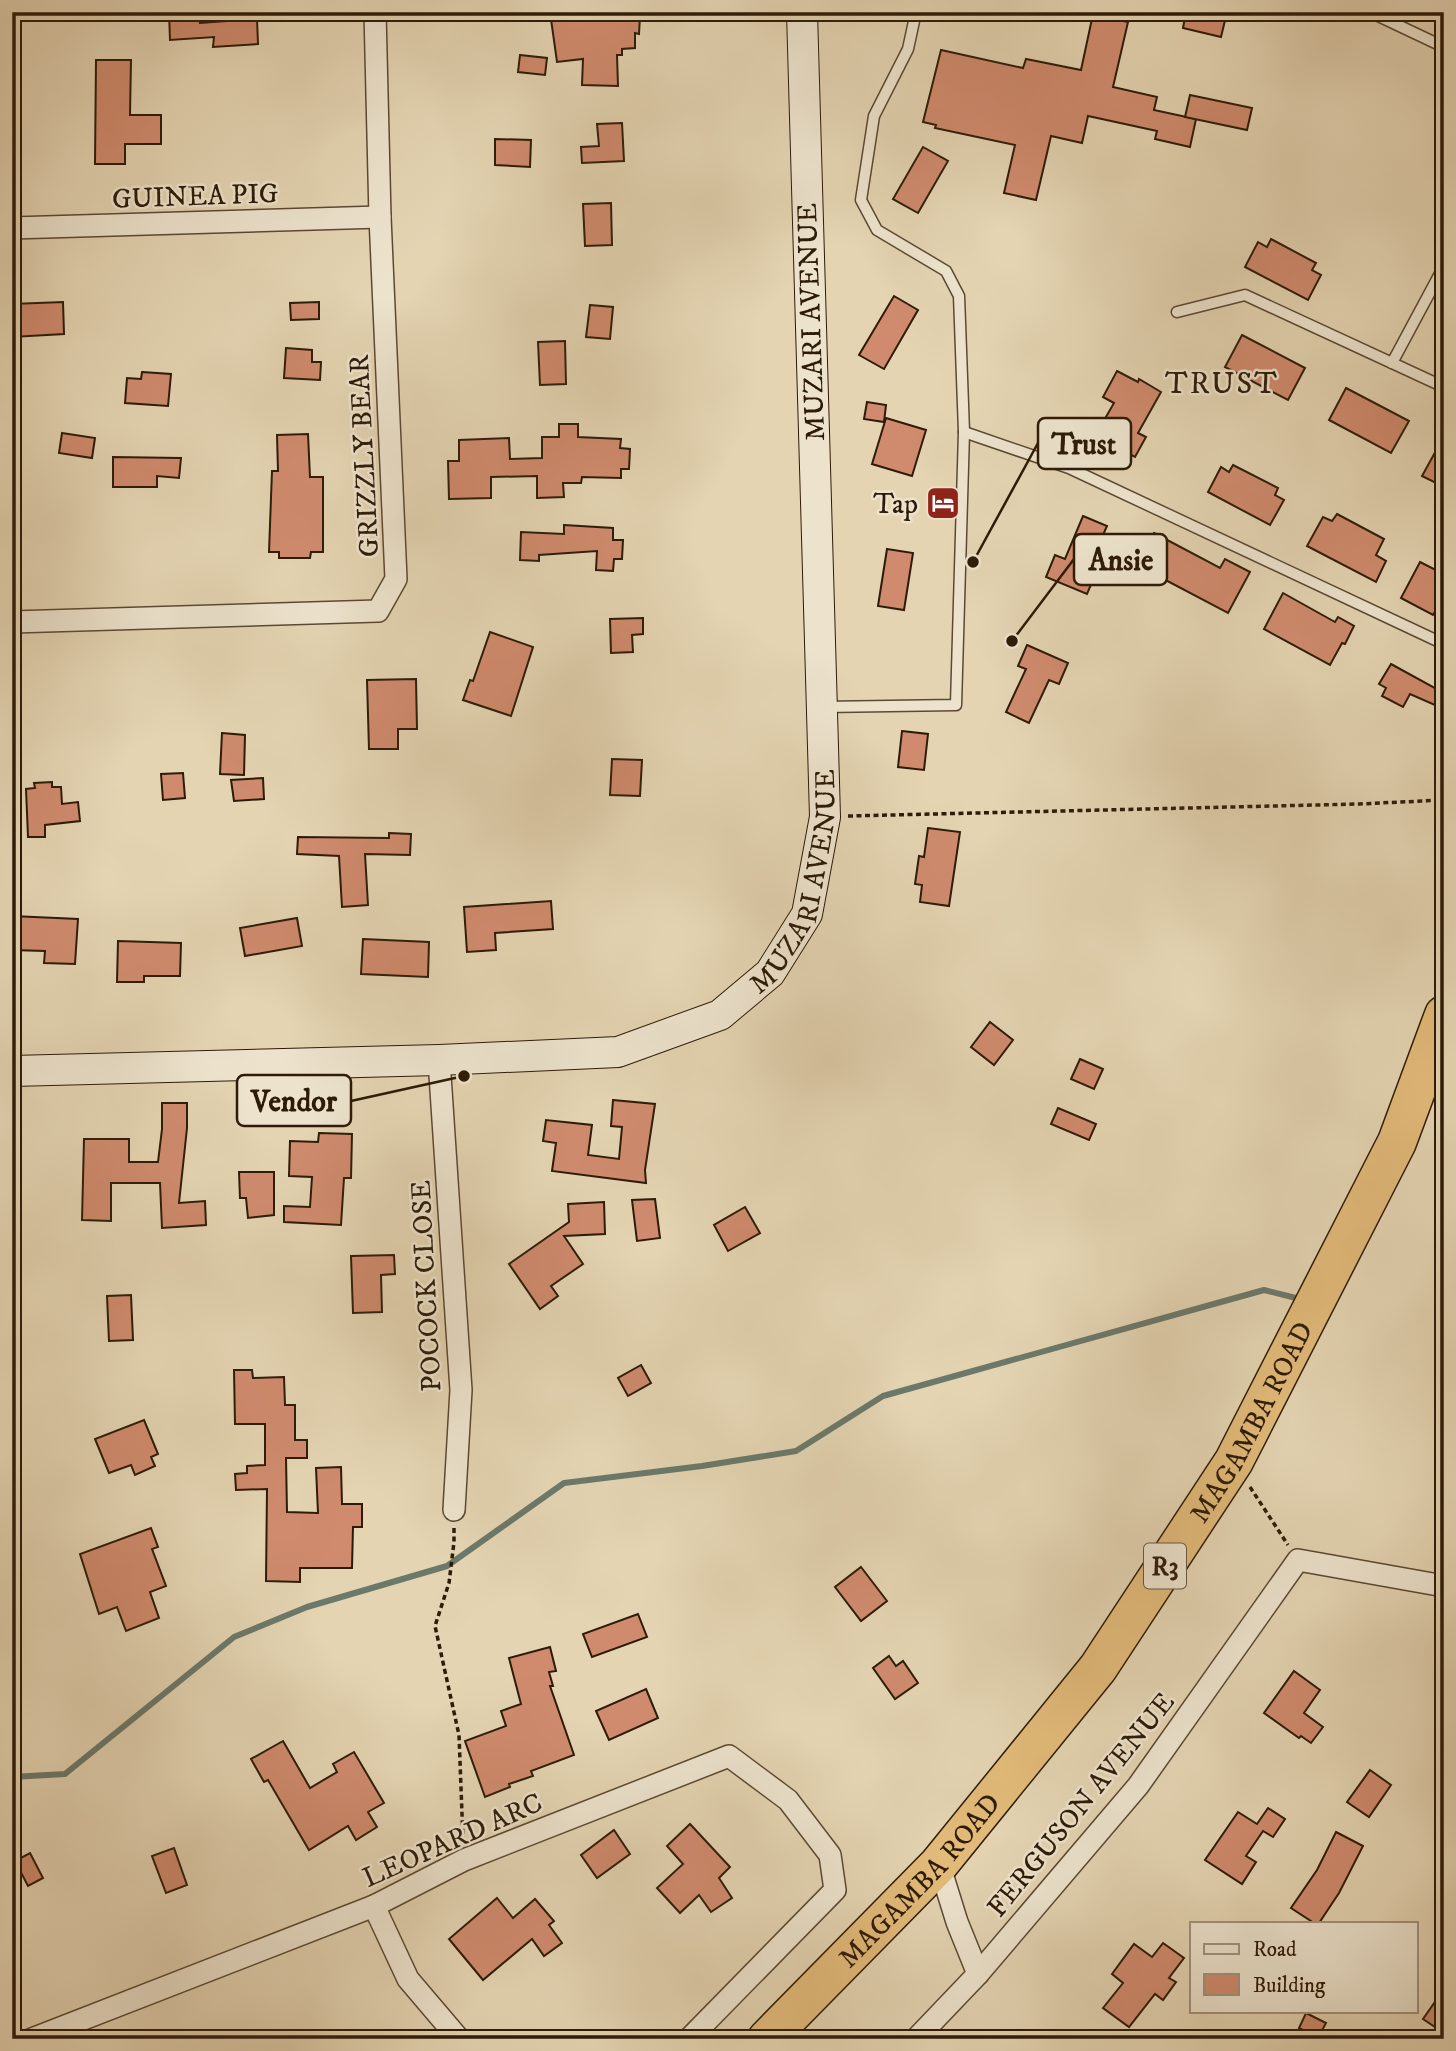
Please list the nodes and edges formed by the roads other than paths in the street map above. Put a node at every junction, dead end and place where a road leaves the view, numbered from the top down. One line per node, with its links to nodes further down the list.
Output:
1 (375, 12): 6 (street, GRIZZLY BEAR)
2 (802, 12): 15 (street, MUZARI AVENUE)
3 (916, 12): 12 (lane)
4 (1370, 12): 5 (lane)
5 (1444, 47)
6 (380, 217): 7 (street, GUINEA PIG); 13 (street, GRIZZLY BEAR)
7 (12, 229)
8 (1444, 266): 10 (lane)
9 (1177, 312): 10 (lane)
10 (1392, 363): 11 (lane)
11 (1444, 387)
12 (964, 432): 14 (lane); 15 (lane)
13 (12, 622)
14 (1444, 644)
15 (822, 707): 17 (street, MUZARI AVENUE)
16 (1444, 1015): 21 (highway, MAGAMBA ROAD / R3)
17 (439, 1060): 18 (street, MUZARI AVENUE); 19 (street, POCOCK CLOSE)
18 (12, 1071)
19 (454, 1510)
20 (1444, 1586): 23 (street, FERGUSON AVENUE)
21 (939, 1864): 23 (street); 27 (highway, MAGAMBA ROAD / R3)
22 (374, 1906): 24 (street, LEOPARD ARC); 25 (street); 26 (street, LEOPARD ARC)
23 (978, 1974): 28 (street, FERGUSON AVENUE)
24 (32, 2039)
25 (459, 2039)
26 (689, 2039)
27 (766, 2039)
28 (916, 2039)

